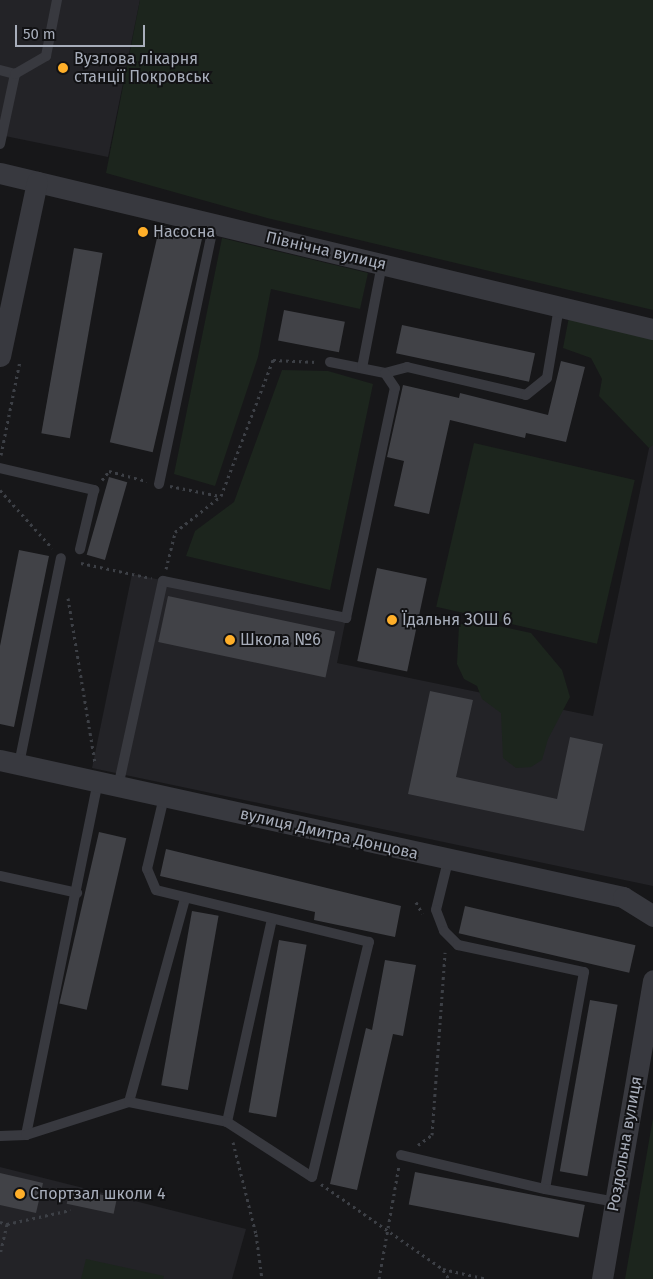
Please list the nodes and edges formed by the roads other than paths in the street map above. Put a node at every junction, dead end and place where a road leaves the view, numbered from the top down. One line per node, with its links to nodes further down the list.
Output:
1 (57, 0): 3 (lane)
2 (0, 70): 3 (lane)
3 (15, 74): 4 (lane)
4 (0, 144)
5 (0, 173): 6 (street, Північна вулиця)
6 (37, 182): 7 (street, Північна вулиця); 11 (street)
7 (214, 224): 8 (street, Північна вулиця); 16 (lane)
8 (382, 264): 9 (street, Північна вулиця); 13 (lane)
9 (559, 307): 10 (street, Північна вулиця); 14 (lane)
10 (653, 329)
11 (0, 356)
12 (330, 362): 13 (lane)
13 (362, 368): 14 (lane)
14 (385, 373): 20 (lane)
15 (0, 468): 17 (lane)
16 (159, 484)
17 (80, 549)
18 (61, 558): 19 (lane)
19 (9, 762): 20 (street, вулиця Дмитра Донцова)
20 (108, 785): 21 (street, вулиця Дмитра Донцова); 24 (lane)
21 (164, 797): 22 (street, вулиця Дмитра Донцова); 25 (lane)
22 (448, 861): 26 (street, вулиця Дмитра Донцова); 34 (lane)
23 (0, 876): 24 (lane)
24 (77, 892): 31 (lane)
25 (185, 898): 27 (lane); 29 (lane)
26 (653, 916)
27 (272, 919): 30 (lane); 30 (lane)
28 (653, 980): 35 (street, Роздольна вулиця)
29 (128, 1102): 30 (lane); 31 (lane)
30 (228, 1122)
31 (26, 1135): 32 (lane)
32 (0, 1136)
33 (401, 1155): 34 (lane)
34 (545, 1189): 35 (lane)
35 (616, 1202): 36 (street, Роздольна вулиця)
36 (602, 1279)

